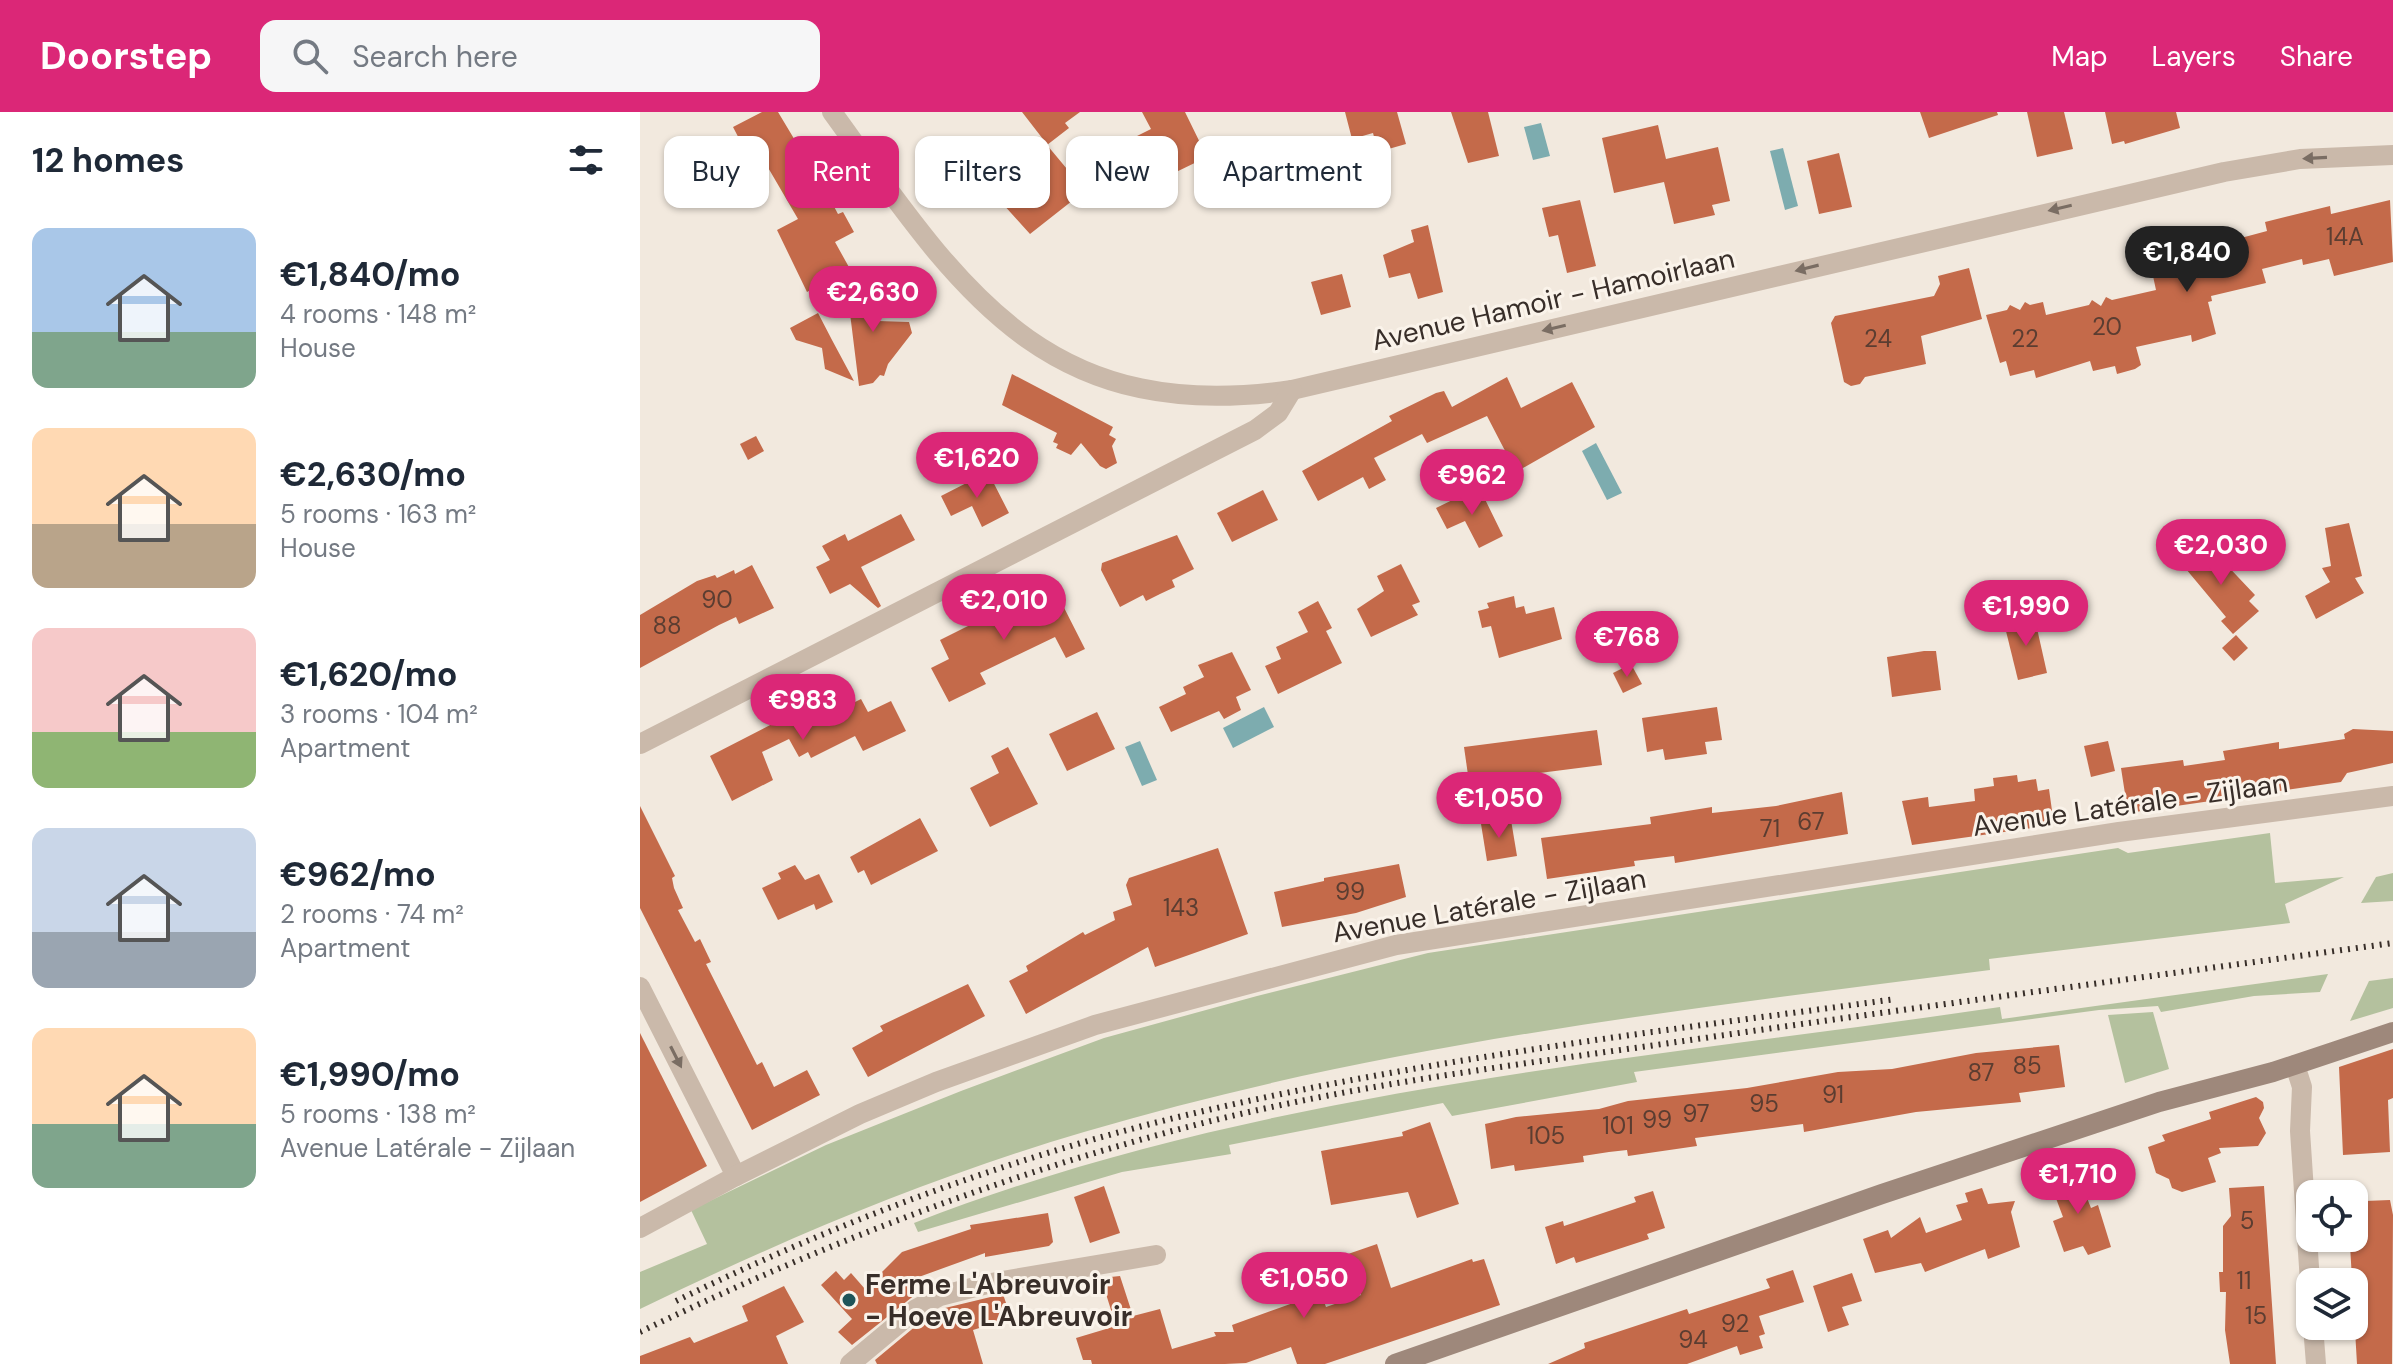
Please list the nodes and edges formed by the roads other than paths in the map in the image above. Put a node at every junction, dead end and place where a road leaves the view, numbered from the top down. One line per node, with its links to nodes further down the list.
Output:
1 (832, 112): 3 (street, Avenue Hamoir - Hamoirlaan)
2 (2393, 155): 3 (street, Avenue Hamoir - Hamoirlaan, one-way to 3)
3 (1292, 390): 4 (street)
4 (640, 744)
5 (2393, 796): 9 (street, Avenue Latérale - Zijlaan)
6 (640, 987): 9 (street, one-way to 9)
7 (2393, 1032): 8 (main road)
8 (2295, 1065): 12 (street); 15 (main road)
9 (736, 1176): 10 (street, Avenue Latérale - Zijlaan)
10 (640, 1228)
11 (1156, 1255): 14 (street)
12 (2309, 1268)
13 (2314, 1340): 16 (street)
14 (850, 1364)
15 (1395, 1364)
16 (2316, 1364)

